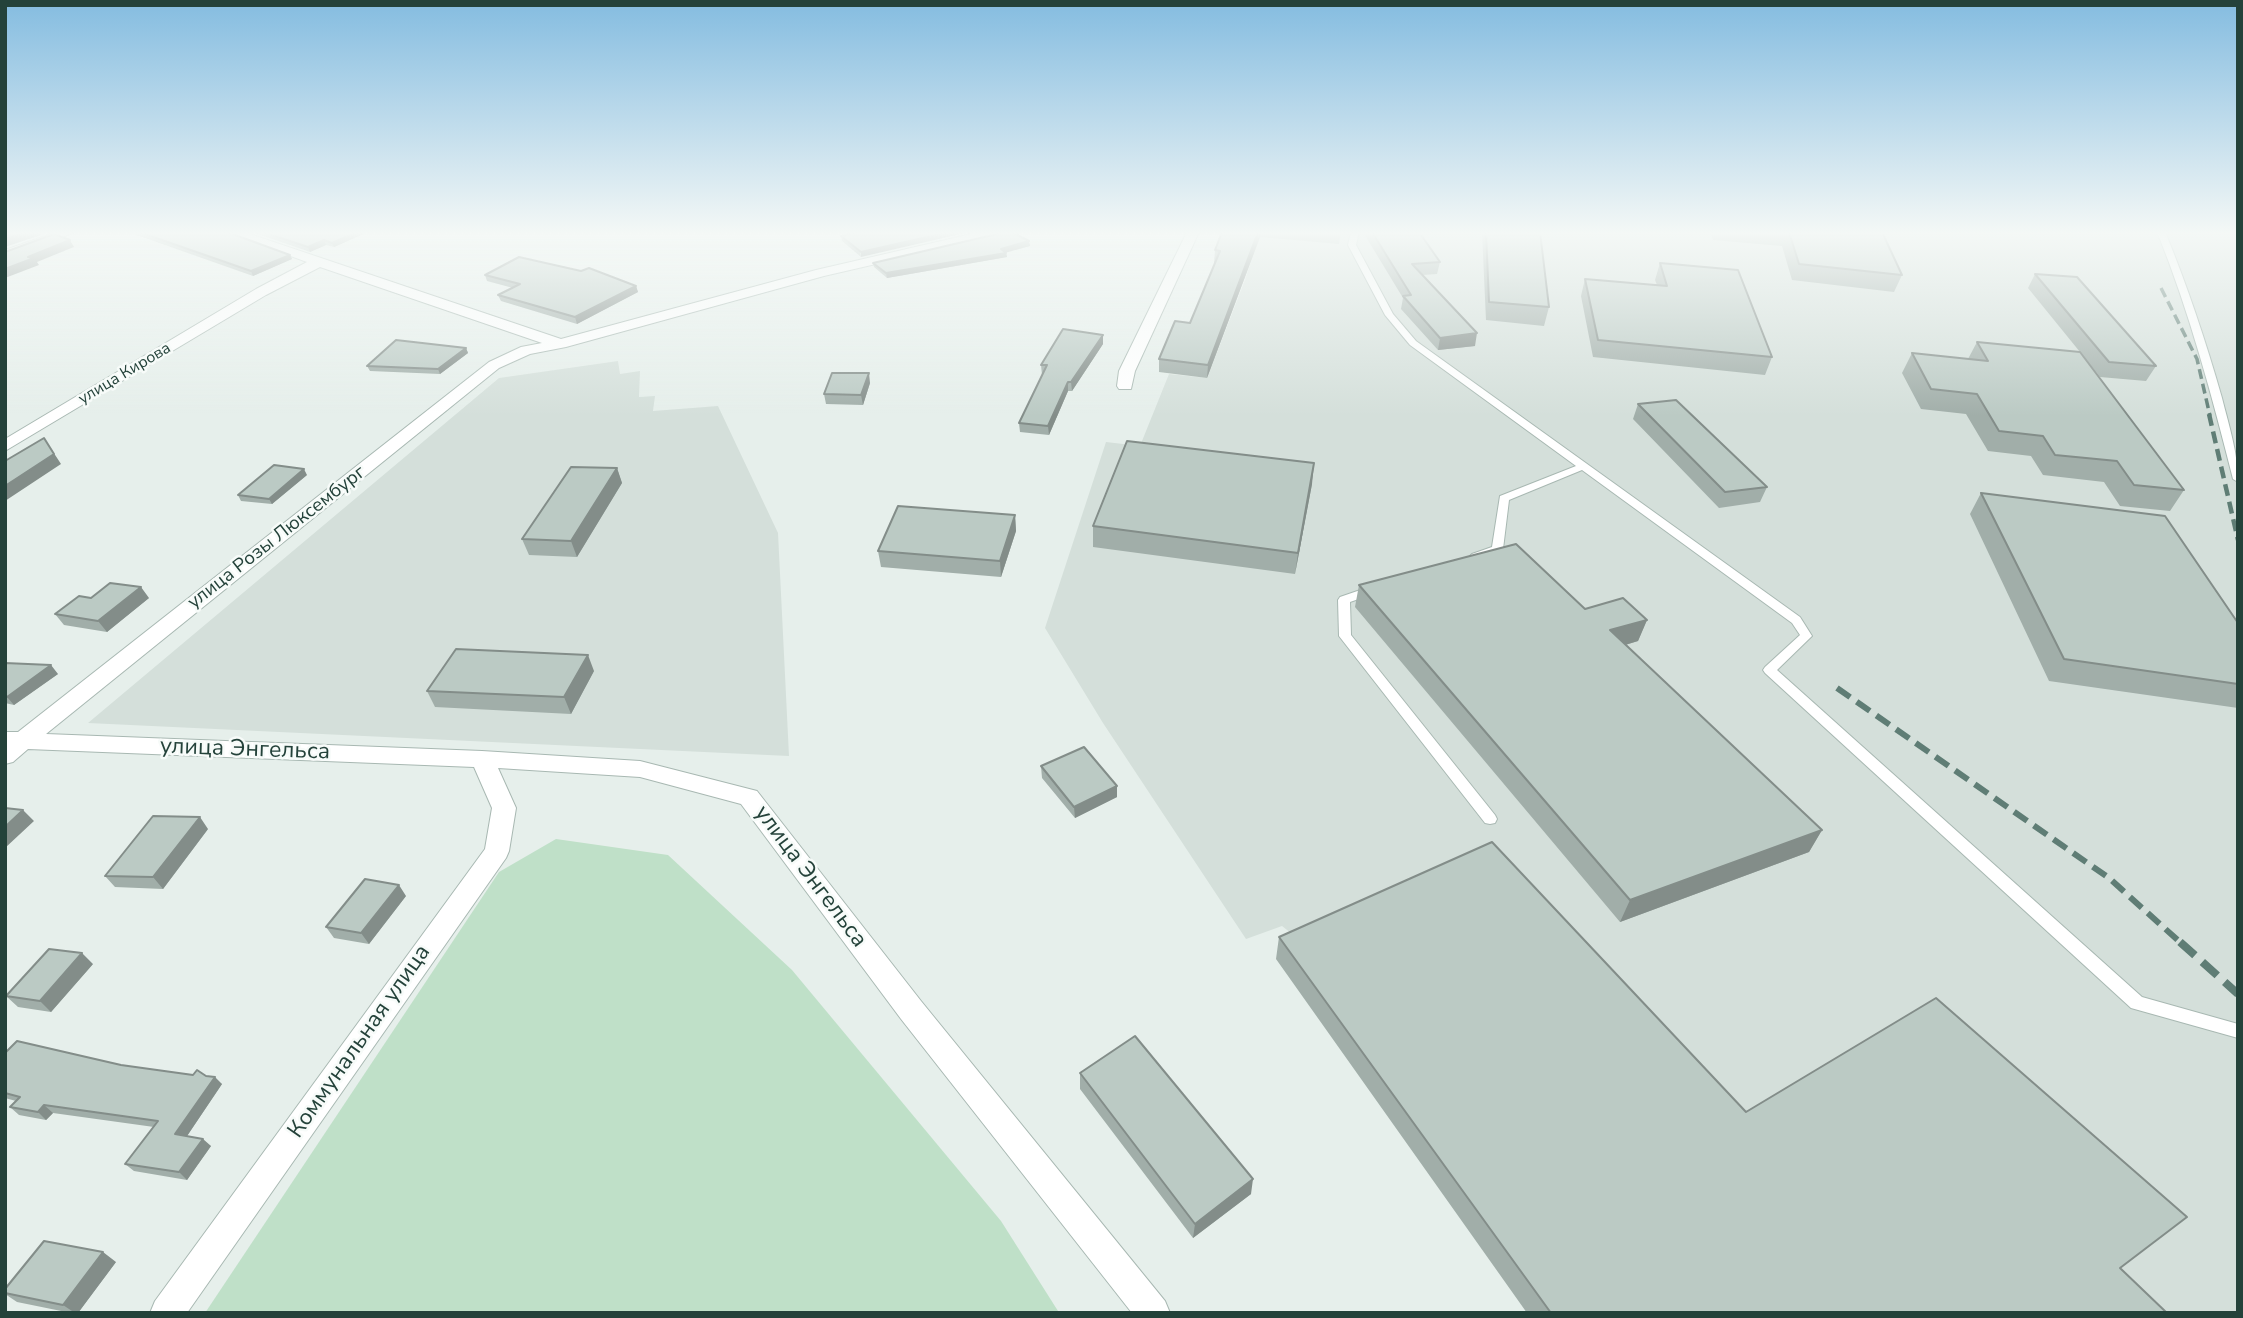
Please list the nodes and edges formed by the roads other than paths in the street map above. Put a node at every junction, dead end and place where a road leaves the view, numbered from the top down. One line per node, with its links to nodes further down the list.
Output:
1 (258, 294): 9 (street, улица Кирова)
2 (411, 294): 7 (street)
3 (746, 294): 7 (street, улица Розы Люксембург)
4 (1164, 294): 8 (street)
5 (1378, 294): 10 (lane)
6 (2187, 294): 11 (lane)
7 (561, 344): 14 (street, улица Розы Люксембург)
8 (1125, 386)
9 (5, 446)
10 (1581, 467): 12 (lane); 18 (lane)
11 (2238, 479)
12 (1459, 561)
13 (1382, 587): 17 (lane)
14 (14, 741): 15 (street, улица Розы Люксембург); 16 (street, улица Энгельса)
15 (5, 756)
16 (482, 759): 19 (street, Коммунальная улица); 20 (street, улица Энгельса)
17 (1490, 819)
18 (2238, 1031)
19 (167, 1313)
20 (1153, 1313)

